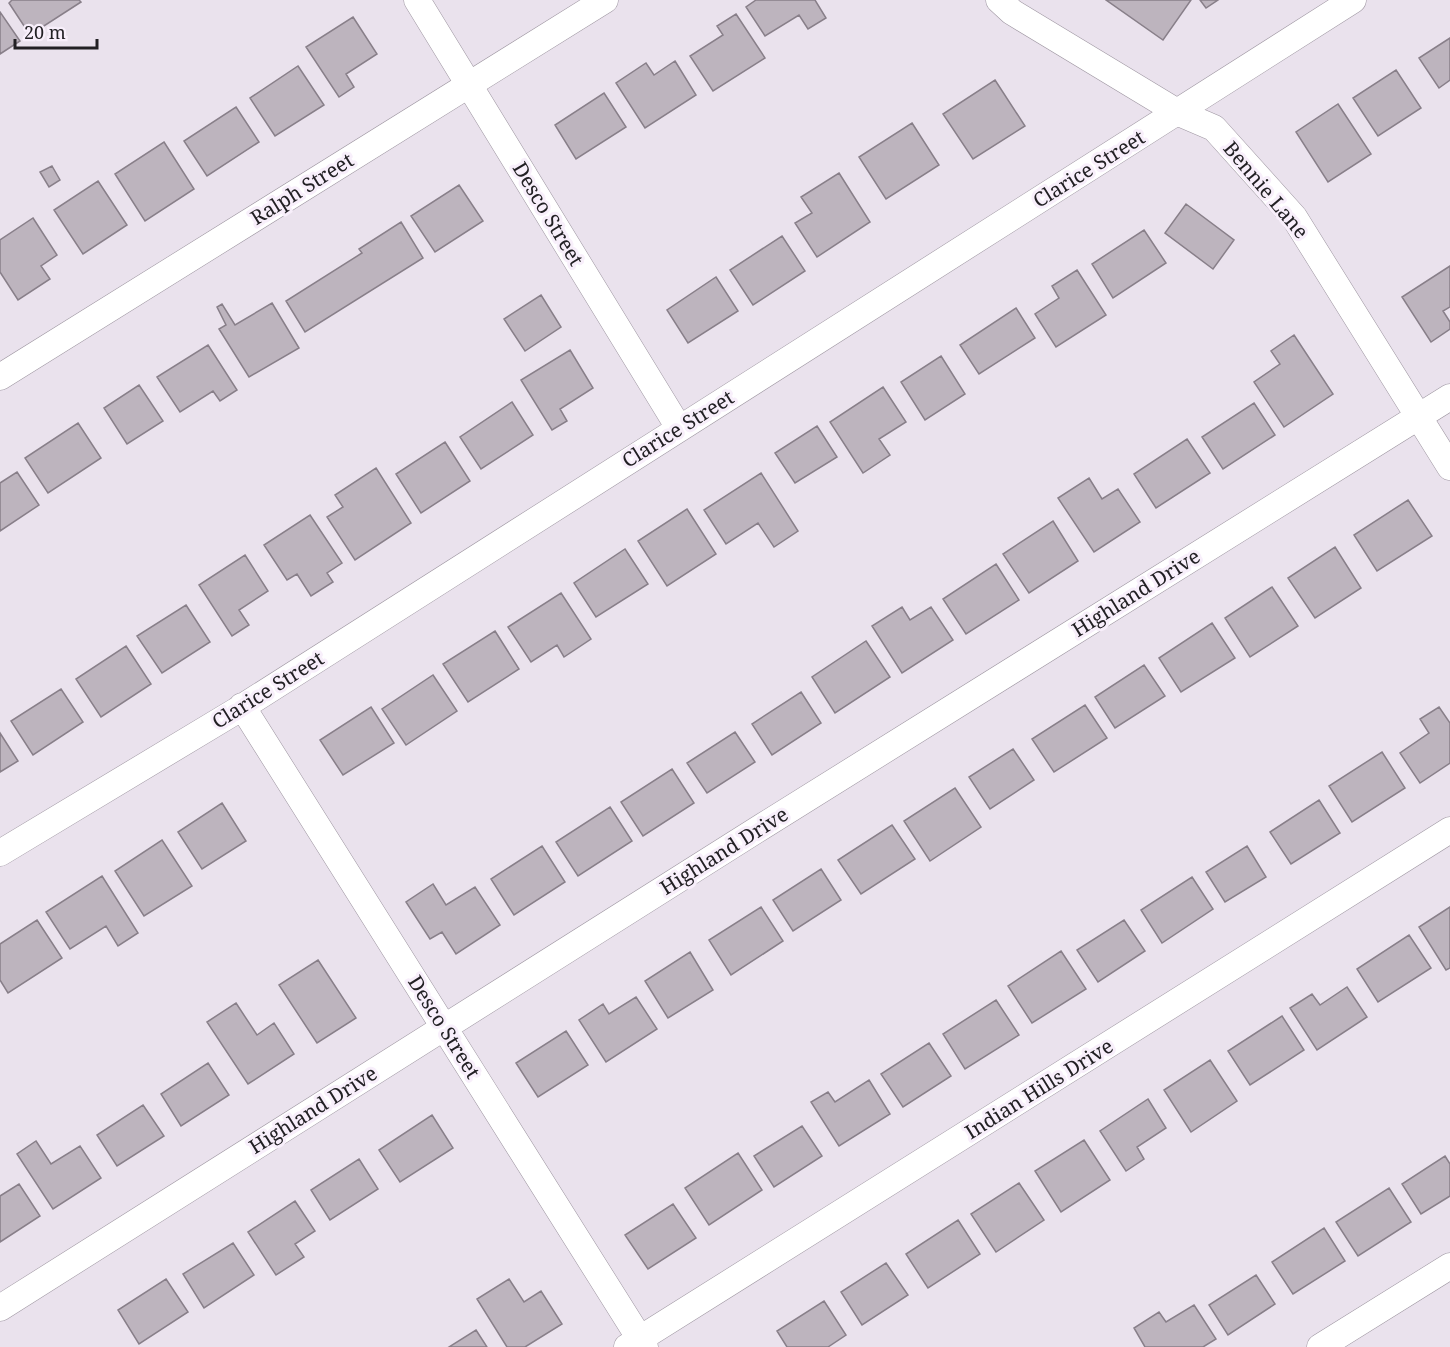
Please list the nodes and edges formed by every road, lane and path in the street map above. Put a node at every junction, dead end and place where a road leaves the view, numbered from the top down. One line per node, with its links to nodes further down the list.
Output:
1 (417, 0): 5 (street, Desco Street)
2 (605, 0): 5 (street, Ralph Street)
3 (999, 0): 6 (street, Bennie Lane)
4 (1353, 0): 6 (street, Clarice Street)
5 (469, 84): 7 (street, Ralph Street); 10 (street, Desco Street)
6 (1179, 113): 9 (street, Bennie Lane); 10 (street, Clarice Street)
7 (0, 377)
8 (1450, 398): 9 (street, Highland Drive)
9 (1419, 417): 11 (street, Bennie Lane); 15 (street, Highland Drive)
10 (679, 428): 12 (street, Clarice Street)
11 (1450, 467)
12 (242, 706): 14 (street, Clarice Street); 15 (street, Desco Street)
13 (1450, 830): 18 (street, Indian Hills Drive)
14 (0, 852)
15 (444, 1027): 17 (street, Highland Drive); 18 (street, Desco Street)
16 (1450, 1266): 19 (street)
17 (0, 1308)
18 (637, 1344)
19 (1320, 1347)

